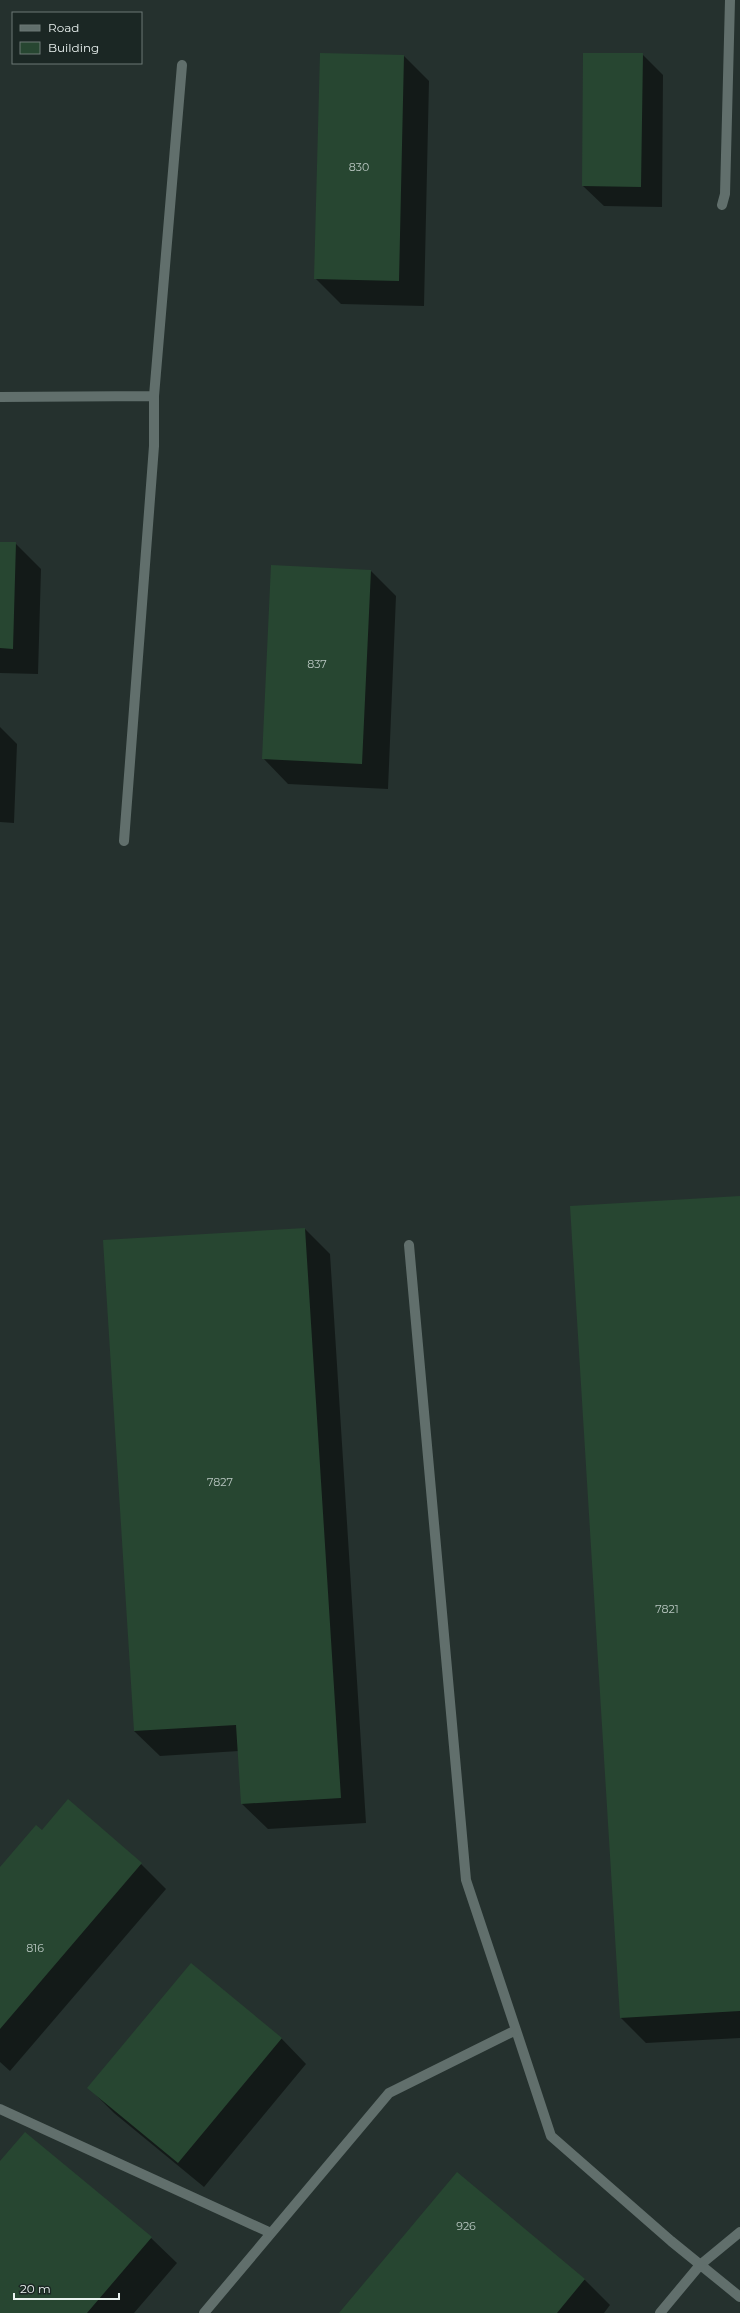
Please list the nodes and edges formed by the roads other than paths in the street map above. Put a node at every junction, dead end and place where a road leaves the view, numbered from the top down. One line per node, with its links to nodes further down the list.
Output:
1 (730, 0): 3 (street)
2 (182, 65): 4 (street)
3 (722, 205)
4 (154, 396): 5 (street); 6 (street)
5 (0, 398)
6 (124, 841)
7 (409, 1245): 8 (street)
8 (516, 2030): 11 (street); 12 (street)
9 (0, 2109): 11 (street)
10 (740, 2232): 12 (street)
11 (271, 2233): 14 (street)
12 (700, 2265): 13 (street); 15 (street)
13 (740, 2297)
14 (204, 2313)
15 (660, 2313)

